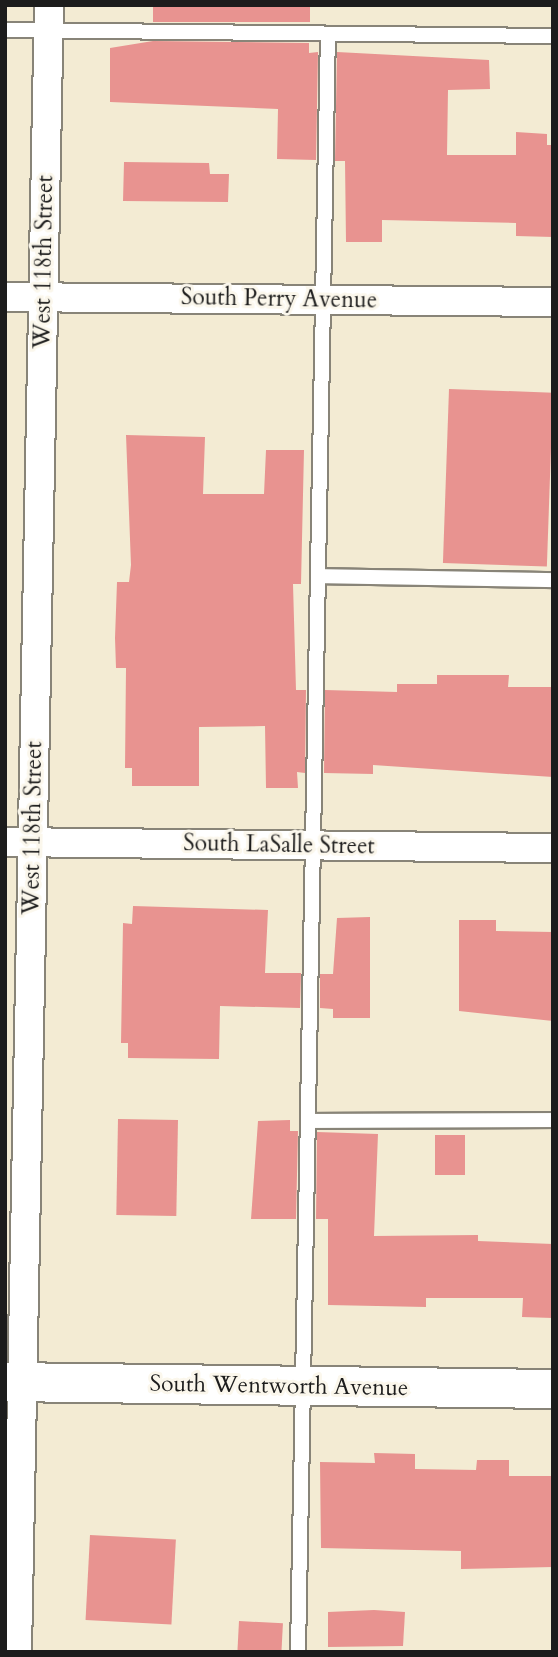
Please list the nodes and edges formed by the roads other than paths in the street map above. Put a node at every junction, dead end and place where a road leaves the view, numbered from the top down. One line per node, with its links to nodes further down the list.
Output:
1 (49, 18): 2 (lane); 3 (lane); 6 (street, West 118th Street)
2 (5, 30)
3 (328, 34): 4 (lane); 7 (lane)
4 (553, 37)
5 (5, 297): 6 (street, South Perry Avenue)
6 (43, 297): 7 (street, South Perry Avenue); 11 (street, West 118th Street)
7 (323, 300): 8 (street, South Perry Avenue); 9 (lane)
8 (553, 302)
9 (318, 576): 10 (lane); 12 (lane)
10 (553, 580)
11 (19, 842): 12 (street, South LaSalle Street); 16 (street, West 118th Street)
12 (313, 845): 13 (street, South LaSalle Street); 15 (lane)
13 (553, 848)
14 (553, 1120): 15 (lane)
15 (308, 1121): 17 (lane)
16 (14, 1382): 17 (street, South Wentworth Avenue); 19 (street, West 118th Street)
17 (303, 1386): 18 (street, South Wentworth Avenue); 20 (lane)
18 (553, 1389)
19 (17, 1652)
20 (298, 1652)

